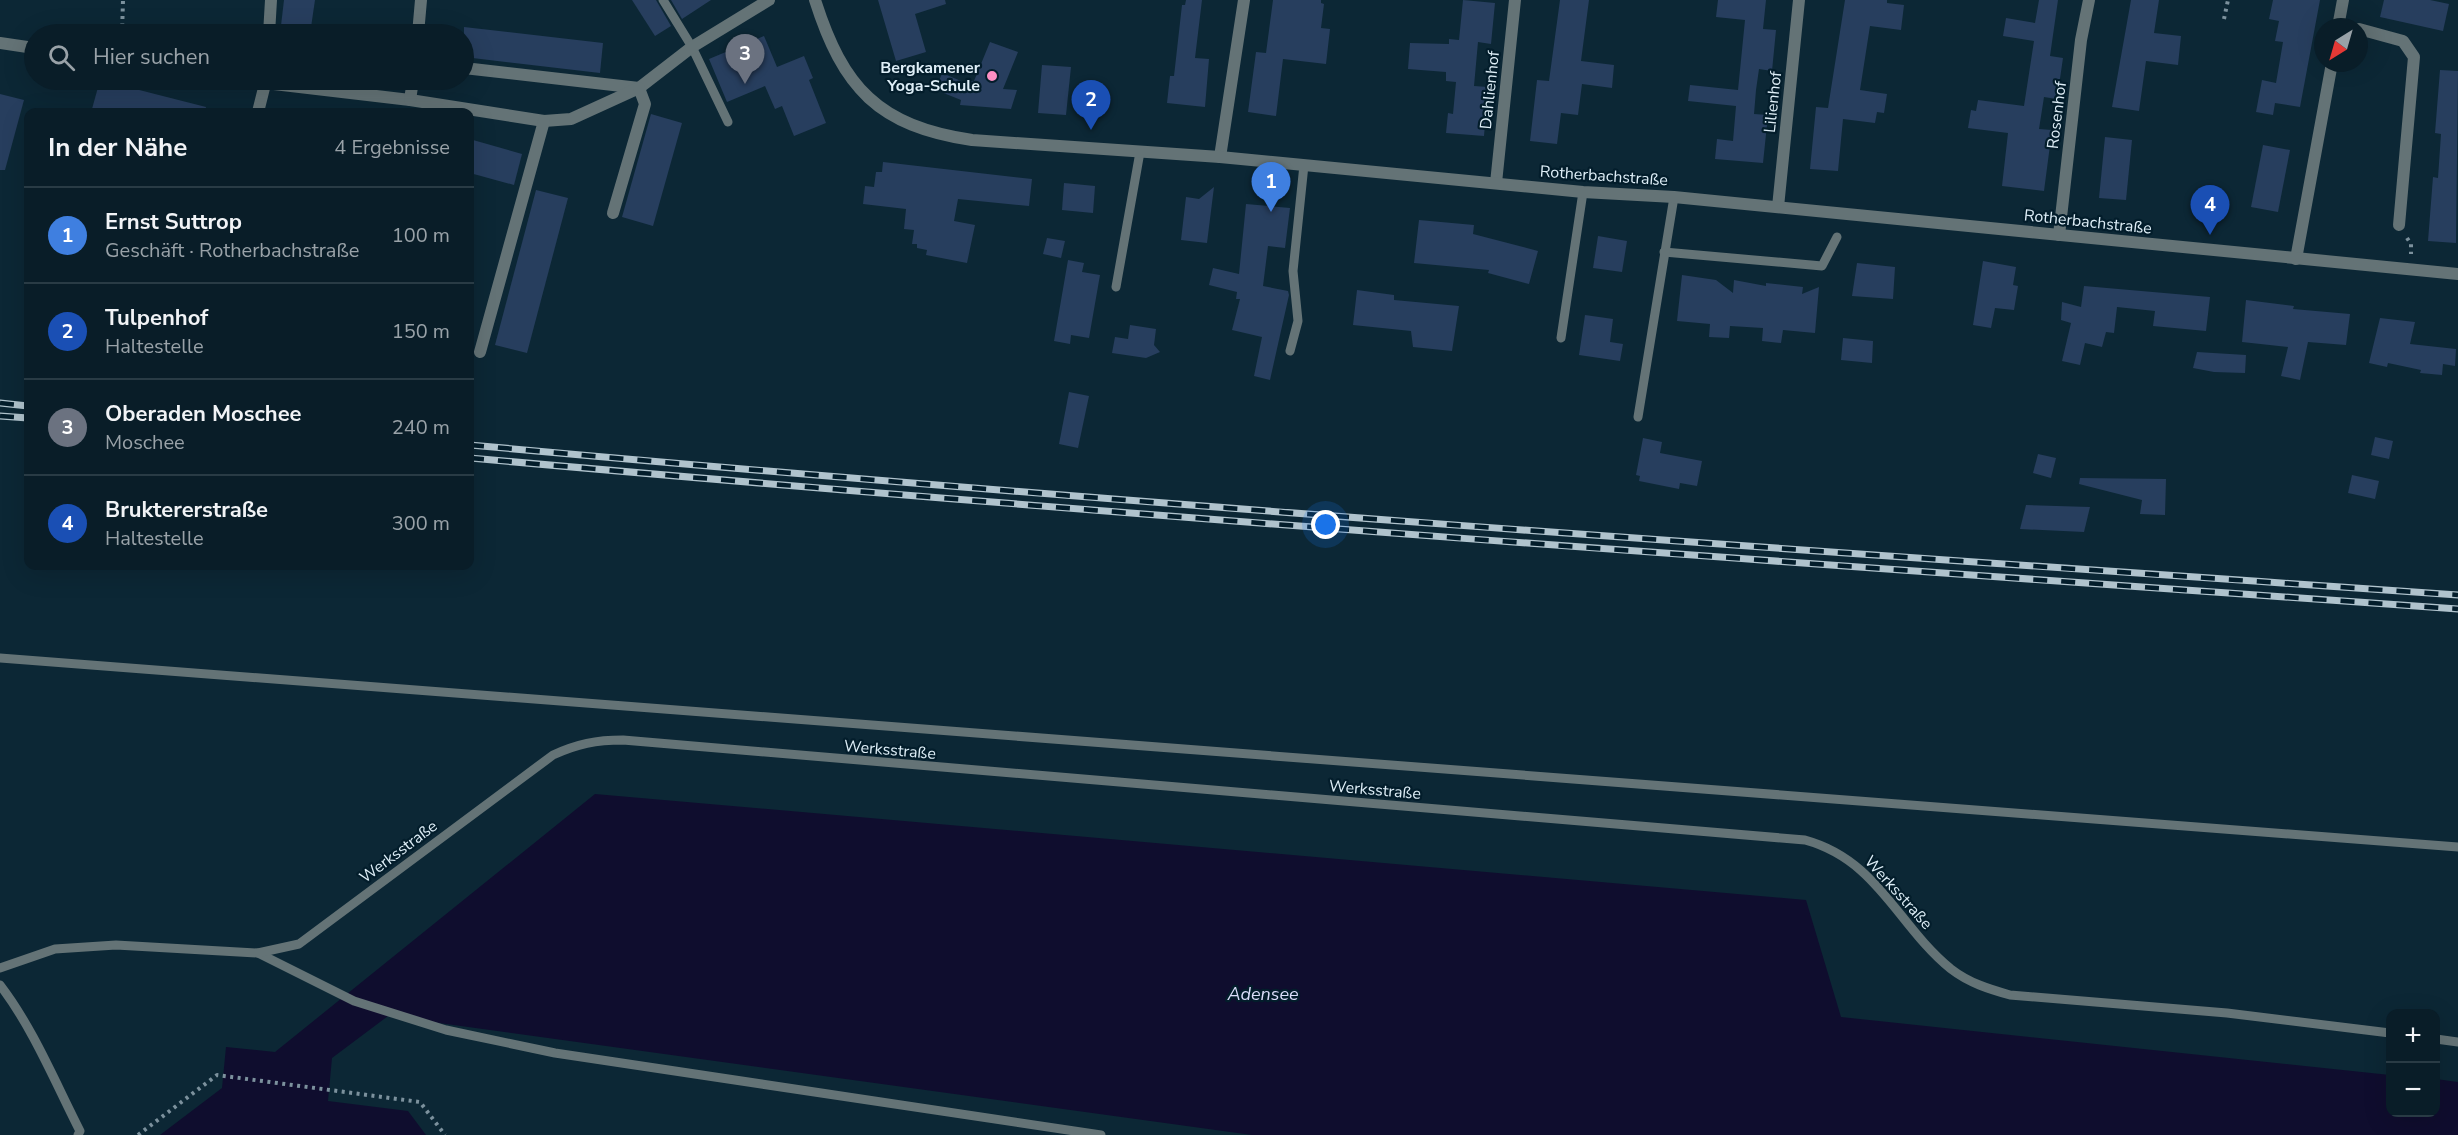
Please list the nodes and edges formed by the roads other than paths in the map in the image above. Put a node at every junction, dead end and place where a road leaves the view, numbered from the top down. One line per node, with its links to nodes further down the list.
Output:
1 (271, 0): 12 (street)
2 (421, 0): 13 (street)
3 (663, 0): 17 (lane)
4 (769, 0): 17 (street)
5 (815, 0): 30 (street, Rotherbachstraße)
6 (1244, 0): 31 (street)
7 (1515, 0): 33 (street, Dahlienhof)
8 (1799, 0): 36 (street, Lilienhof)
9 (2090, 0): 39 (street, Rosenhof)
10 (2343, 0): 11 (street)
11 (2343, 18)
12 (270, 24)
13 (419, 24)
14 (2368, 31): 38 (street)
15 (0, 43): 16 (street)
16 (24, 47)
17 (692, 47): 20 (street); 29 (lane)
18 (474, 69): 20 (street)
19 (2330, 72): 42 (street)
20 (639, 88): 28 (street); 37 (street)
21 (264, 90): 25 (street)
22 (334, 90): 24 (street)
23 (412, 90): 24 (street)
24 (410, 100): 26 (street)
25 (259, 108)
26 (461, 108)
27 (474, 110): 28 (street)
28 (544, 121): 47 (street)
29 (728, 122)
30 (1140, 152): 31 (street, Rotherbachstraße); 44 (lane)
31 (1220, 157): 32 (street, Rotherbachstraße)
32 (1304, 165): 33 (street, Rotherbachstraße); 46 (lane)
33 (1496, 183): 34 (street, Rotherbachstraße)
34 (1583, 192): 35 (street, Rotherbachstraße); 45 (lane)
35 (1674, 197): 36 (street, Rotherbachstraße); 41 (lane)
36 (1778, 207): 39 (street, Rotherbachstraße)
37 (613, 213)
38 (2399, 225)
39 (2059, 235): 42 (street, Rotherbachstraße)
40 (1837, 237): 41 (lane)
41 (1664, 252): 48 (lane)
42 (2296, 259): 43 (street, Rotherbachstraße)
43 (2458, 274)
44 (1116, 286)
45 (1561, 338)
46 (1290, 351)
47 (475, 354)
48 (1638, 417)
49 (0, 658): 50 (lane)
50 (2458, 848)
51 (258, 954): 52 (lane); 54 (lane, Werksstraße); 58 (lane)
52 (0, 968)
53 (0, 985): 57 (lane)
54 (2386, 1033)
55 (2440, 1040): 56 (lane)
56 (2458, 1042)
57 (79, 1133)
58 (1101, 1135)

